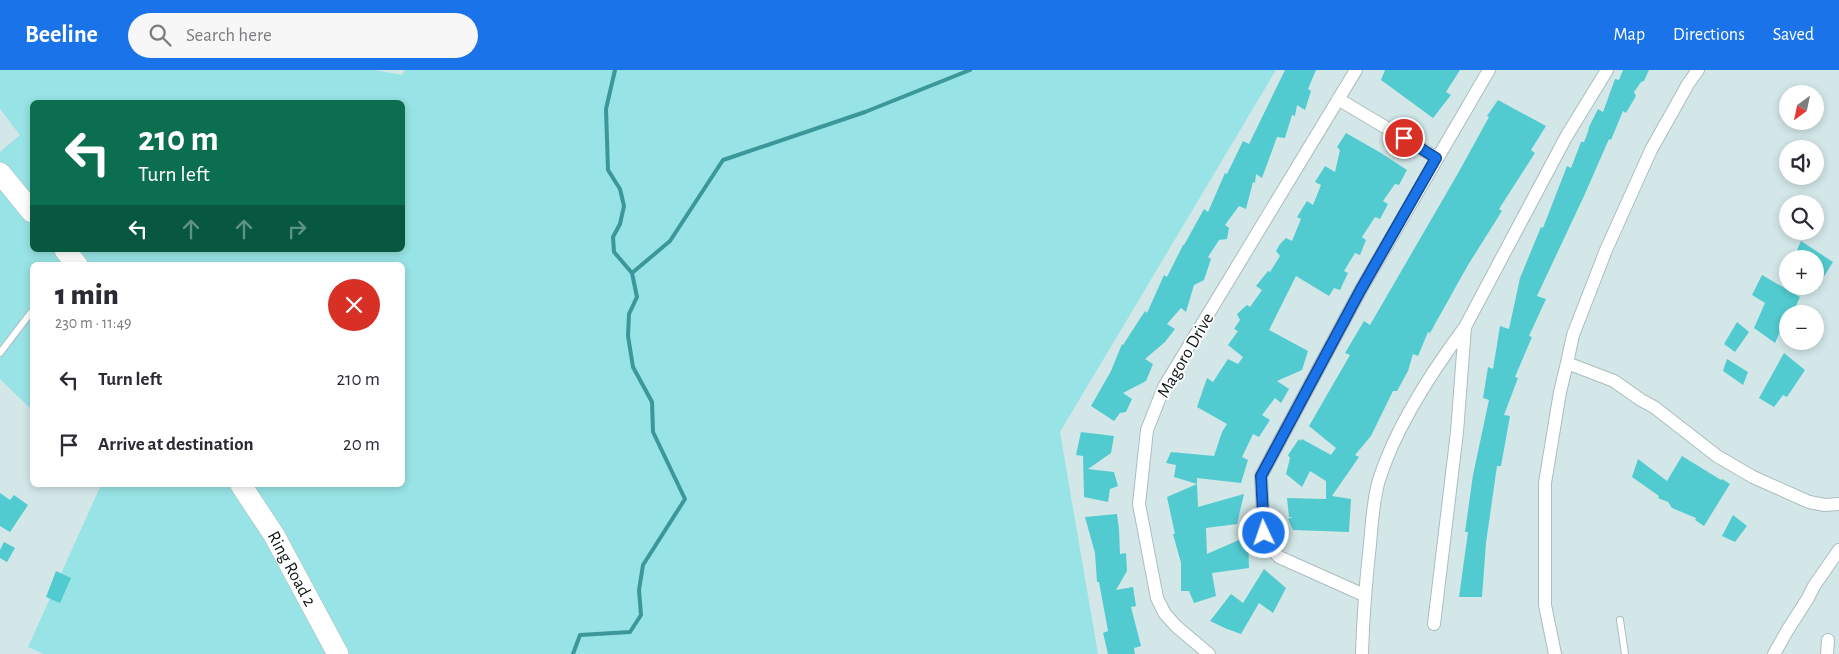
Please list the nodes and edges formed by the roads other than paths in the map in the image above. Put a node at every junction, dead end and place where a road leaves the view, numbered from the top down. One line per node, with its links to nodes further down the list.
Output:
1 (1356, 70): 5 (street, Magoro Drive)
2 (1489, 70): 6 (street)
3 (1607, 70): 10 (street)
4 (1698, 70): 12 (street)
5 (1338, 99): 6 (street); 21 (street, Magoro Drive)
6 (1436, 158): 16 (street)
7 (0, 173): 8 (main road)
8 (30, 210)
9 (30, 314): 11 (lane)
10 (1465, 327): 16 (street); 18 (street)
11 (0, 353)
12 (1566, 363): 14 (street); 23 (street)
13 (242, 487): 20 (main road, Ring Road 2)
14 (1839, 504)
15 (1839, 550): 25 (street)
16 (1364, 595): 22 (street)
17 (1620, 620): 24 (lane)
18 (1434, 624)
19 (1828, 640): 26 (street)
20 (338, 654)
21 (1208, 654)
22 (1362, 654)
23 (1555, 654)
24 (1625, 654)
25 (1774, 654)
26 (1827, 654)

